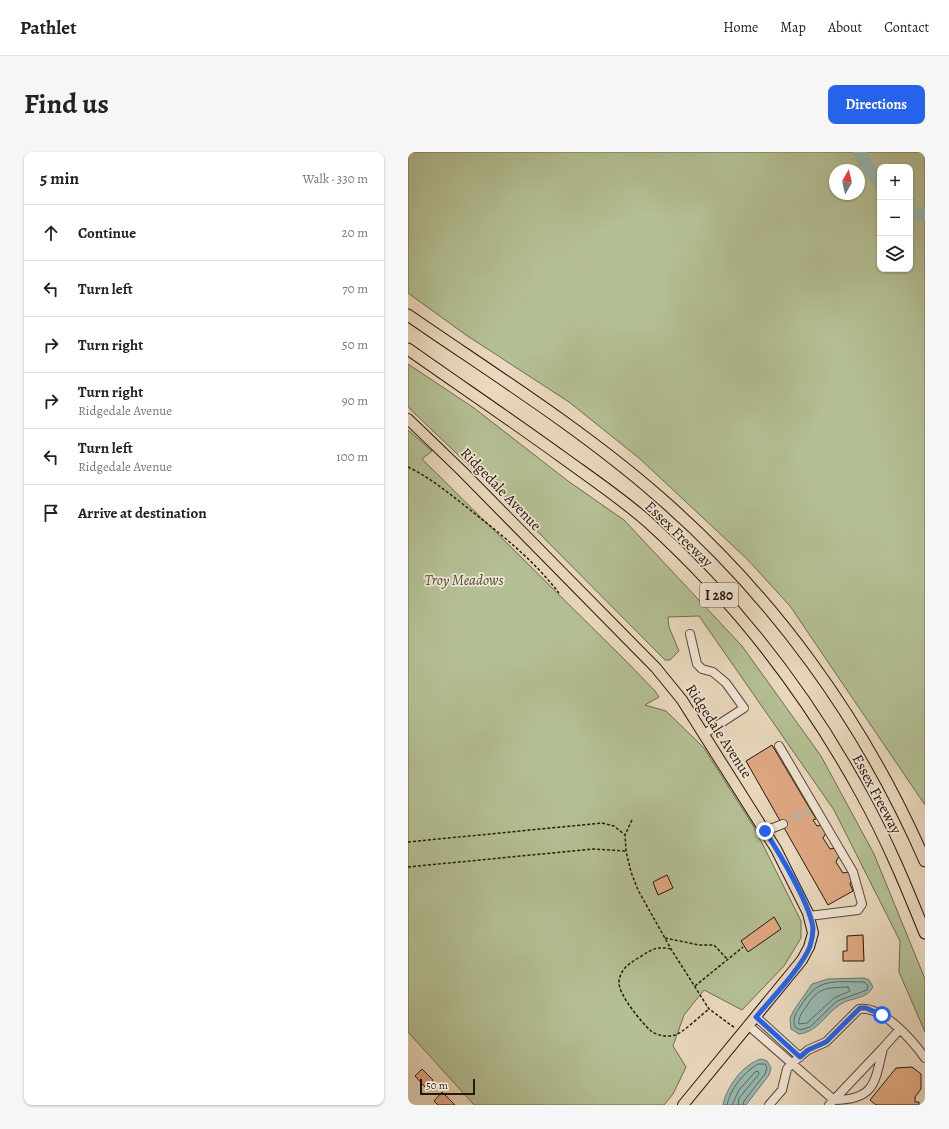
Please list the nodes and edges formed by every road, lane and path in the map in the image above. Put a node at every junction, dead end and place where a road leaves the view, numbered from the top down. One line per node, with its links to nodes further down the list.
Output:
1 (408, 315): 15 (highway, Essex Freeway / I 280)
2 (408, 349): 18 (highway, Essex Freeway / I 280)
3 (408, 419): 7 (main road, Ridgedale Avenue)
4 (408, 467): 5 (path)
5 (559, 593)
6 (690, 634): 7 (lane)
7 (704, 734): 11 (main road, Ridgedale Avenue)
8 (779, 746): 17 (lane)
9 (632, 820): 12 (path)
10 (783, 824): 11 (lane)
11 (765, 831): 17 (main road, Ridgedale Avenue)
12 (625, 835): 13 (path); 14 (path)
13 (408, 842)
14 (626, 851): 16 (path); 19 (path)
15 (925, 861)
16 (408, 867)
17 (809, 916): 25 (main road, Ridgedale Avenue)
18 (925, 933)
19 (665, 938): 21 (path); 22 (path)
20 (743, 947): 22 (path)
21 (671, 949): 23 (path); 24 (path)
22 (728, 960): 23 (path)
23 (695, 986): 24 (path)
24 (709, 1009): 27 (path)
25 (756, 1017): 27 (main road, Ridgedale Avenue); 29 (lane)
26 (900, 1029): 28 (lane); 29 (lane); 30 (lane)
27 (746, 1030): 31 (lane); 33 (main road, Ridgedale Avenue)
28 (883, 1048): 32 (lane); 32 (lane)
29 (800, 1057): 31 (lane)
30 (925, 1058)
31 (792, 1064): 32 (lane); 34 (lane)
32 (832, 1102)
33 (683, 1105)
34 (768, 1105)

